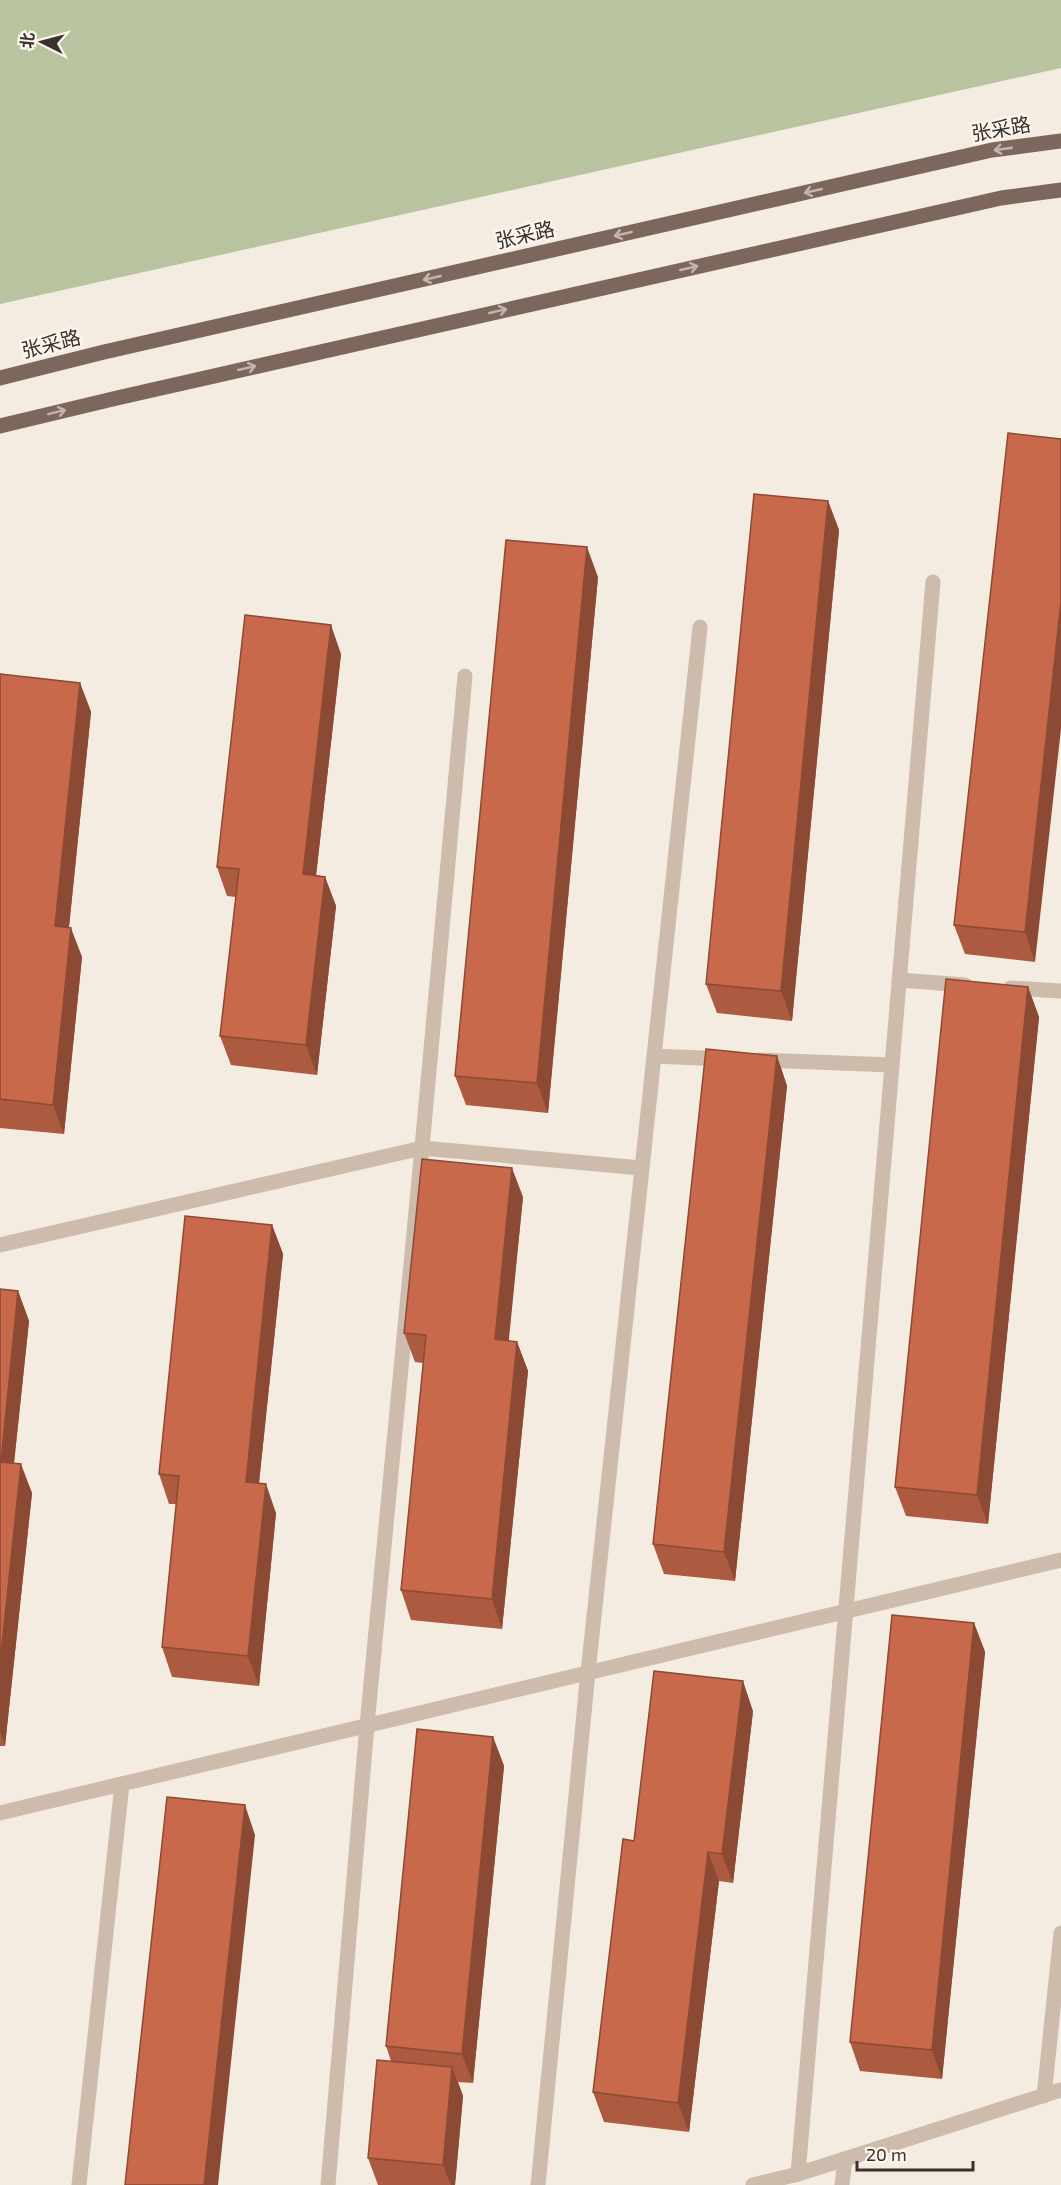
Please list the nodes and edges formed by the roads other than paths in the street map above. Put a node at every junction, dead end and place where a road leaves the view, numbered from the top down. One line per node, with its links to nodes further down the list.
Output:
1 (1061, 141): 3 (main road, 张采路, one-way to 3)
2 (1061, 190): 4 (main road, one-way to 2)
3 (0, 378)
4 (0, 426)
5 (933, 582): 8 (lane)
6 (700, 627): 10 (lane)
7 (465, 676): 12 (lane)
8 (899, 980): 9 (lane); 11 (lane)
9 (1061, 991)
10 (654, 1056): 11 (lane); 13 (lane)
11 (892, 1065): 16 (lane)
12 (422, 1148): 13 (lane); 14 (lane); 18 (lane)
13 (641, 1168): 17 (lane)
14 (0, 1245)
15 (1061, 1560): 16 (lane)
16 (846, 1611): 17 (lane); 25 (lane)
17 (588, 1672): 18 (lane); 28 (lane)
18 (367, 1725): 19 (lane); 27 (lane)
19 (122, 1784): 20 (lane); 26 (lane)
20 (0, 1813)
21 (1061, 1933): 23 (lane)
22 (1061, 2090): 23 (lane)
23 (1044, 2096): 24 (lane)
24 (845, 2159): 25 (lane); 30 (lane)
25 (798, 2174): 29 (lane)
26 (80, 2185)
27 (328, 2185)
28 (538, 2185)
29 (753, 2185)
30 (842, 2185)

